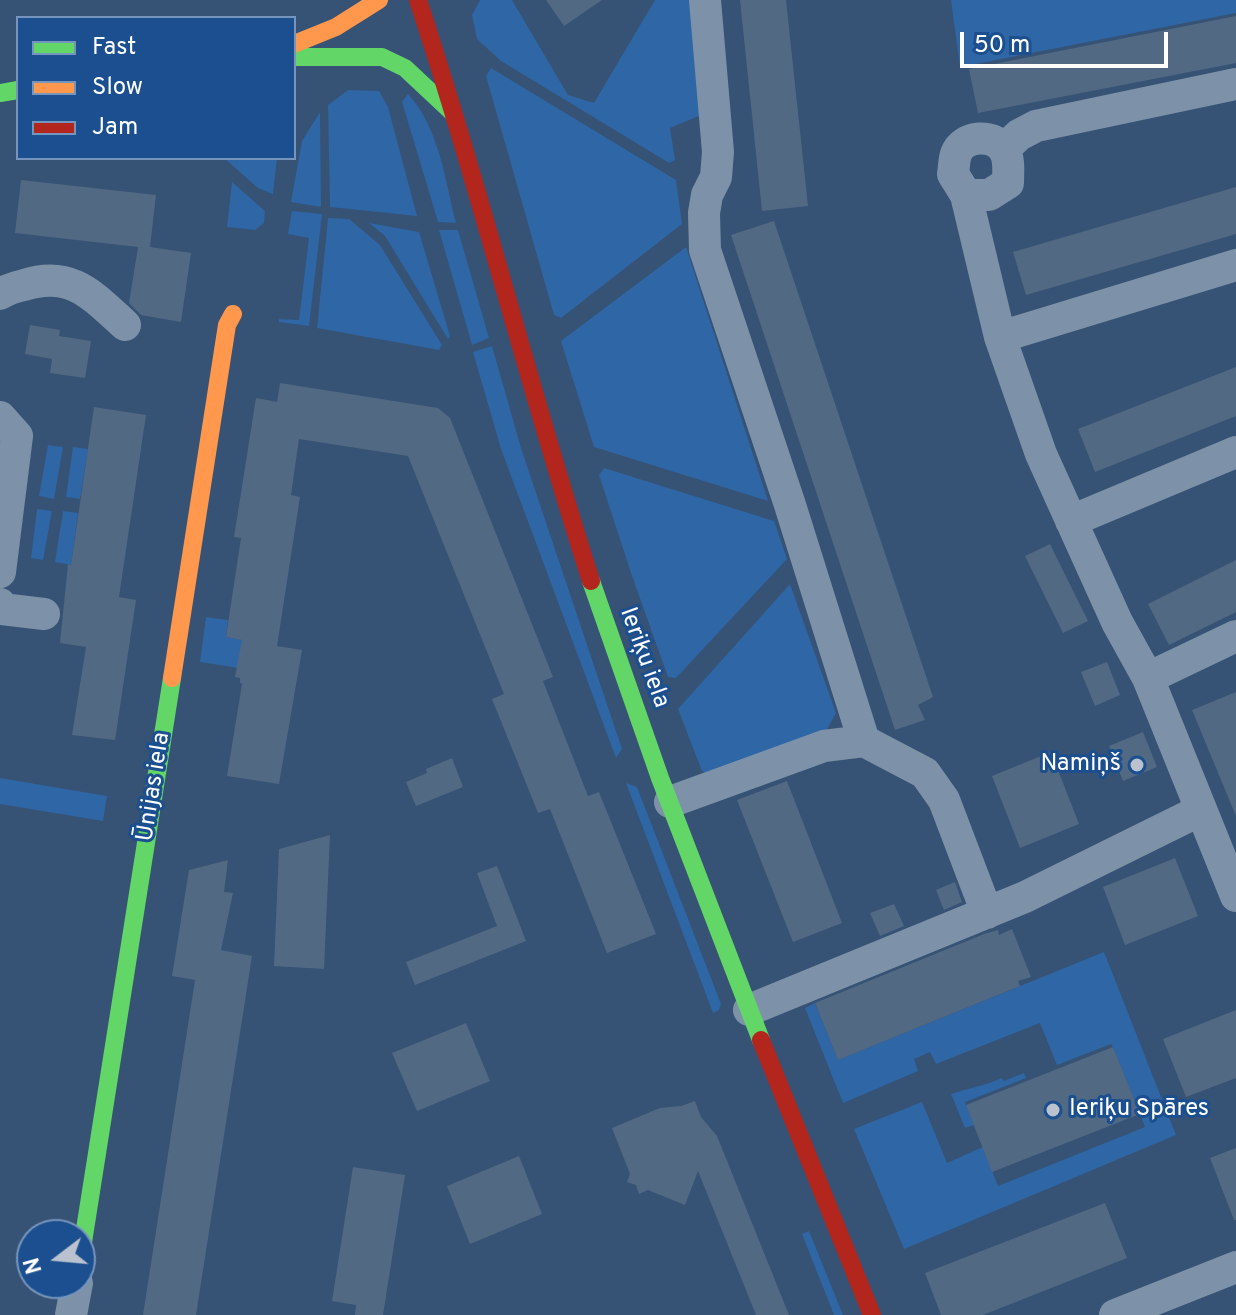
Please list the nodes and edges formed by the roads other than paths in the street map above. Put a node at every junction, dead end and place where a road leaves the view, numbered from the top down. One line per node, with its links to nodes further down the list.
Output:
1 (379, 0): 4 (main road)
2 (418, 0): 7 (main road, Ieriķu iela)
3 (705, 0): 23 (street)
4 (296, 43)
5 (296, 57): 7 (main road)
6 (1236, 84): 8 (street)
7 (453, 113): 24 (main road, Ieriķu iela)
8 (1004, 149): 9 (street); 9 (street)
9 (966, 195): 14 (street)
10 (1236, 265): 14 (street)
11 (0, 294): 13 (street)
12 (233, 314): 29 (main road, Ūnijas iela)
13 (125, 325)
14 (1000, 337): 17 (street)
15 (0, 417): 18 (street)
16 (1236, 452): 17 (street)
17 (1071, 521): 22 (street)
18 (0, 572)
19 (0, 604): 20 (street)
20 (44, 614)
21 (1236, 636): 22 (street)
22 (1148, 678): 25 (street)
23 (864, 741): 24 (street); 27 (street)
24 (670, 802): 28 (main road, Ieriķu iela)
25 (1201, 810): 26 (street); 27 (street)
26 (1236, 896)
27 (987, 913): 28 (street)
28 (749, 1010): 31 (main road, Ieriķu iela)
29 (87, 1219)
30 (1236, 1267): 32 (street)
31 (872, 1315)
32 (1115, 1315)

